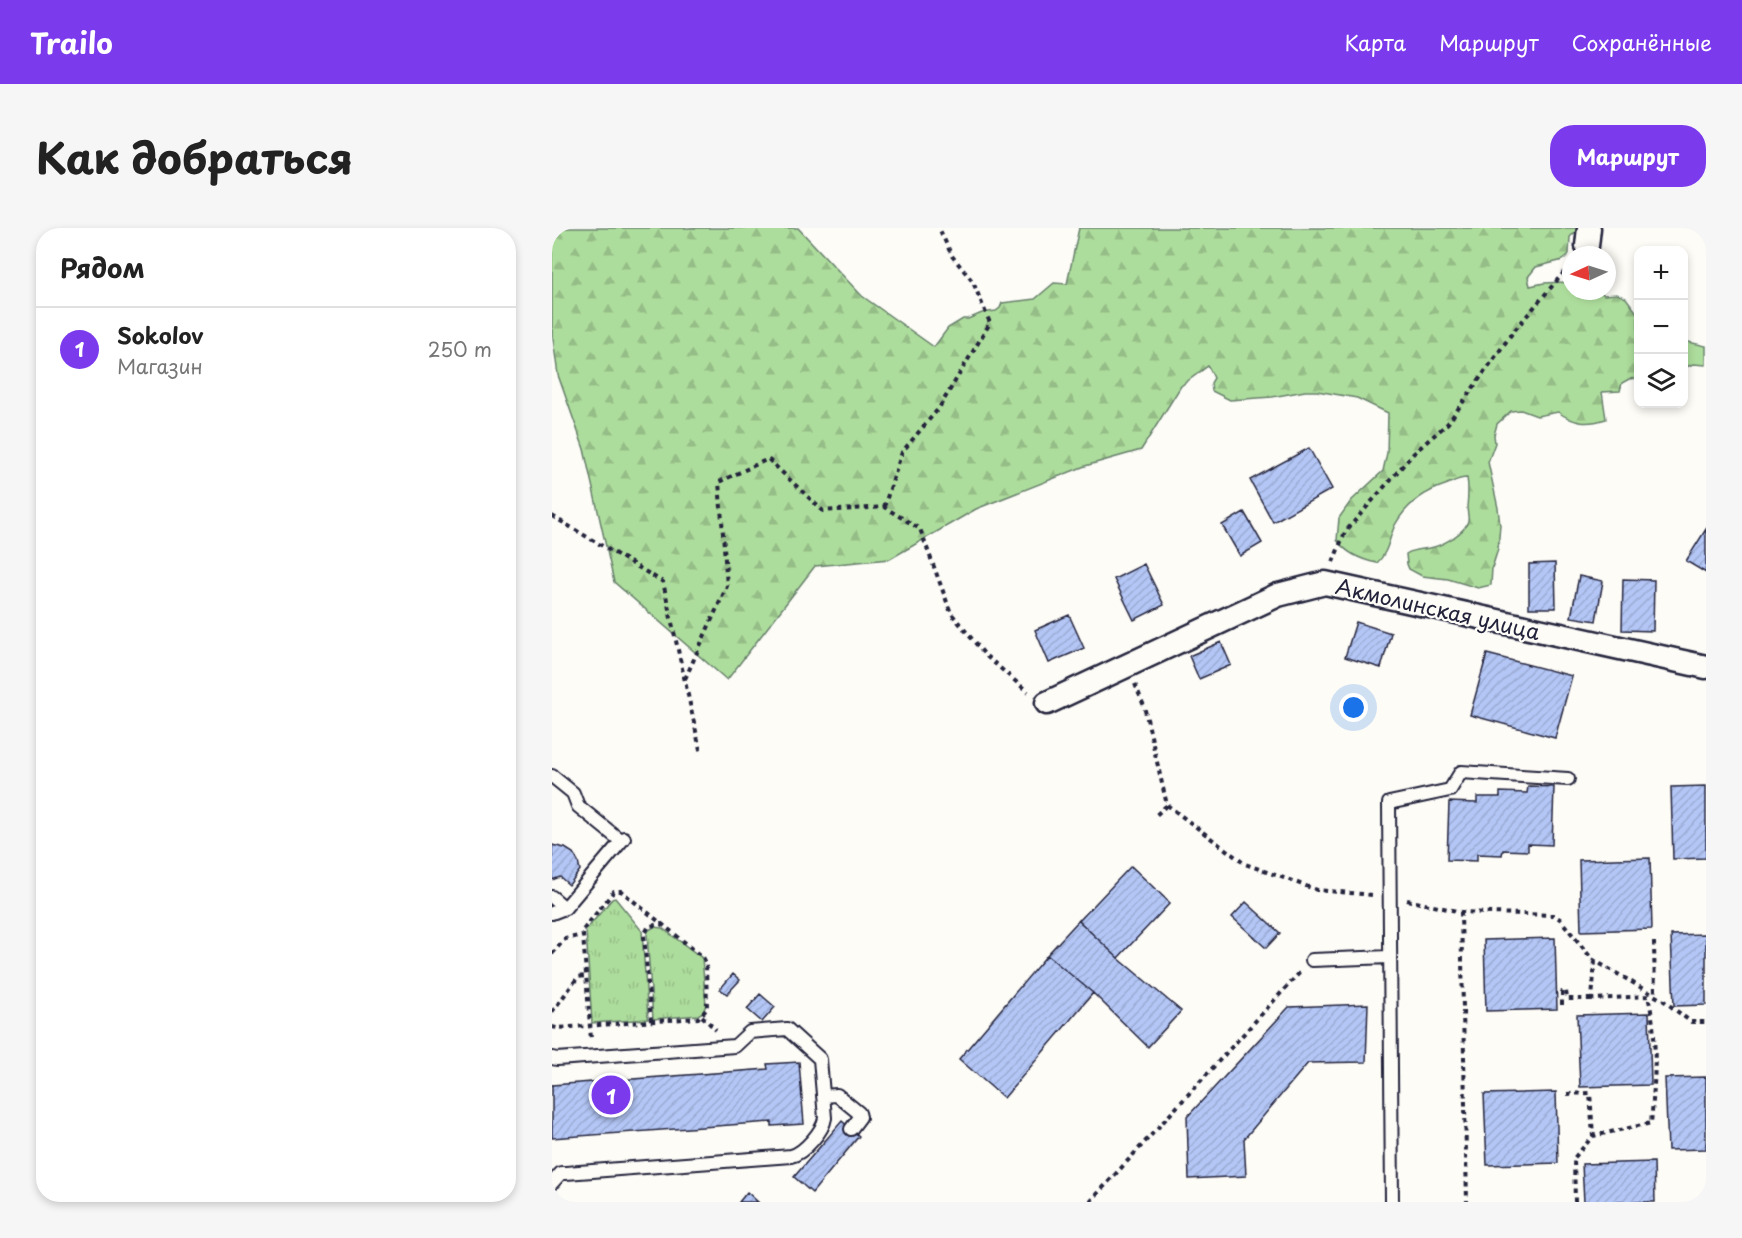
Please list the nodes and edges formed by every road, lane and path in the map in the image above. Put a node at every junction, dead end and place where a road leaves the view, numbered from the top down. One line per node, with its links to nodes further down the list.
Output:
1 (939, 228): 3 (path)
2 (1562, 275): 5 (path)
3 (884, 507): 8 (path); 9 (path)
4 (552, 516): 8 (path)
5 (1325, 582): 6 (street, Акмолинская улица); 7 (street, Акмолинская улица)
6 (1127, 666): 9 (street, Акмолинская улица); 13 (path)
7 (1706, 667)
8 (685, 679): 10 (path)
9 (1047, 703)
10 (701, 754)
11 (552, 776): 17 (lane)
12 (1568, 779): 15 (lane)
13 (1167, 805): 14 (path); 15 (path)
14 (1154, 817)
15 (1390, 896): 18 (path); 24 (lane)
16 (552, 897): 17 (lane)
17 (566, 908): 19 (lane)
18 (1461, 912): 26 (path); 46 (path)
19 (552, 913)
20 (663, 924): 21 (path); 33 (path); 33 (path)
21 (583, 935): 23 (path); 27 (path)
22 (1654, 942): 29 (path)
23 (552, 954)
24 (1389, 957): 25 (lane); 45 (lane)
25 (1312, 960): 44 (path)
26 (1595, 961): 29 (path); 30 (path)
27 (586, 976): 32 (path); 35 (path)
28 (1648, 996): 29 (path); 30 (path); 42 (path)
29 (1656, 996): 34 (path)
30 (1592, 999): 31 (path)
31 (1562, 1005)
32 (552, 1012)
33 (651, 1021): 35 (path)
34 (1706, 1022)
35 (590, 1026): 36 (path); 37 (path)
36 (552, 1027)
37 (592, 1056): 38 (lane); 40 (lane)
38 (552, 1058)
39 (1567, 1094): 42 (path)
40 (823, 1096): 41 (lane); 43 (lane)
41 (850, 1128)
42 (1593, 1136): 47 (path)
43 (552, 1183)
44 (1090, 1202)
45 (1392, 1202)
46 (1467, 1202)
47 (1575, 1202)

